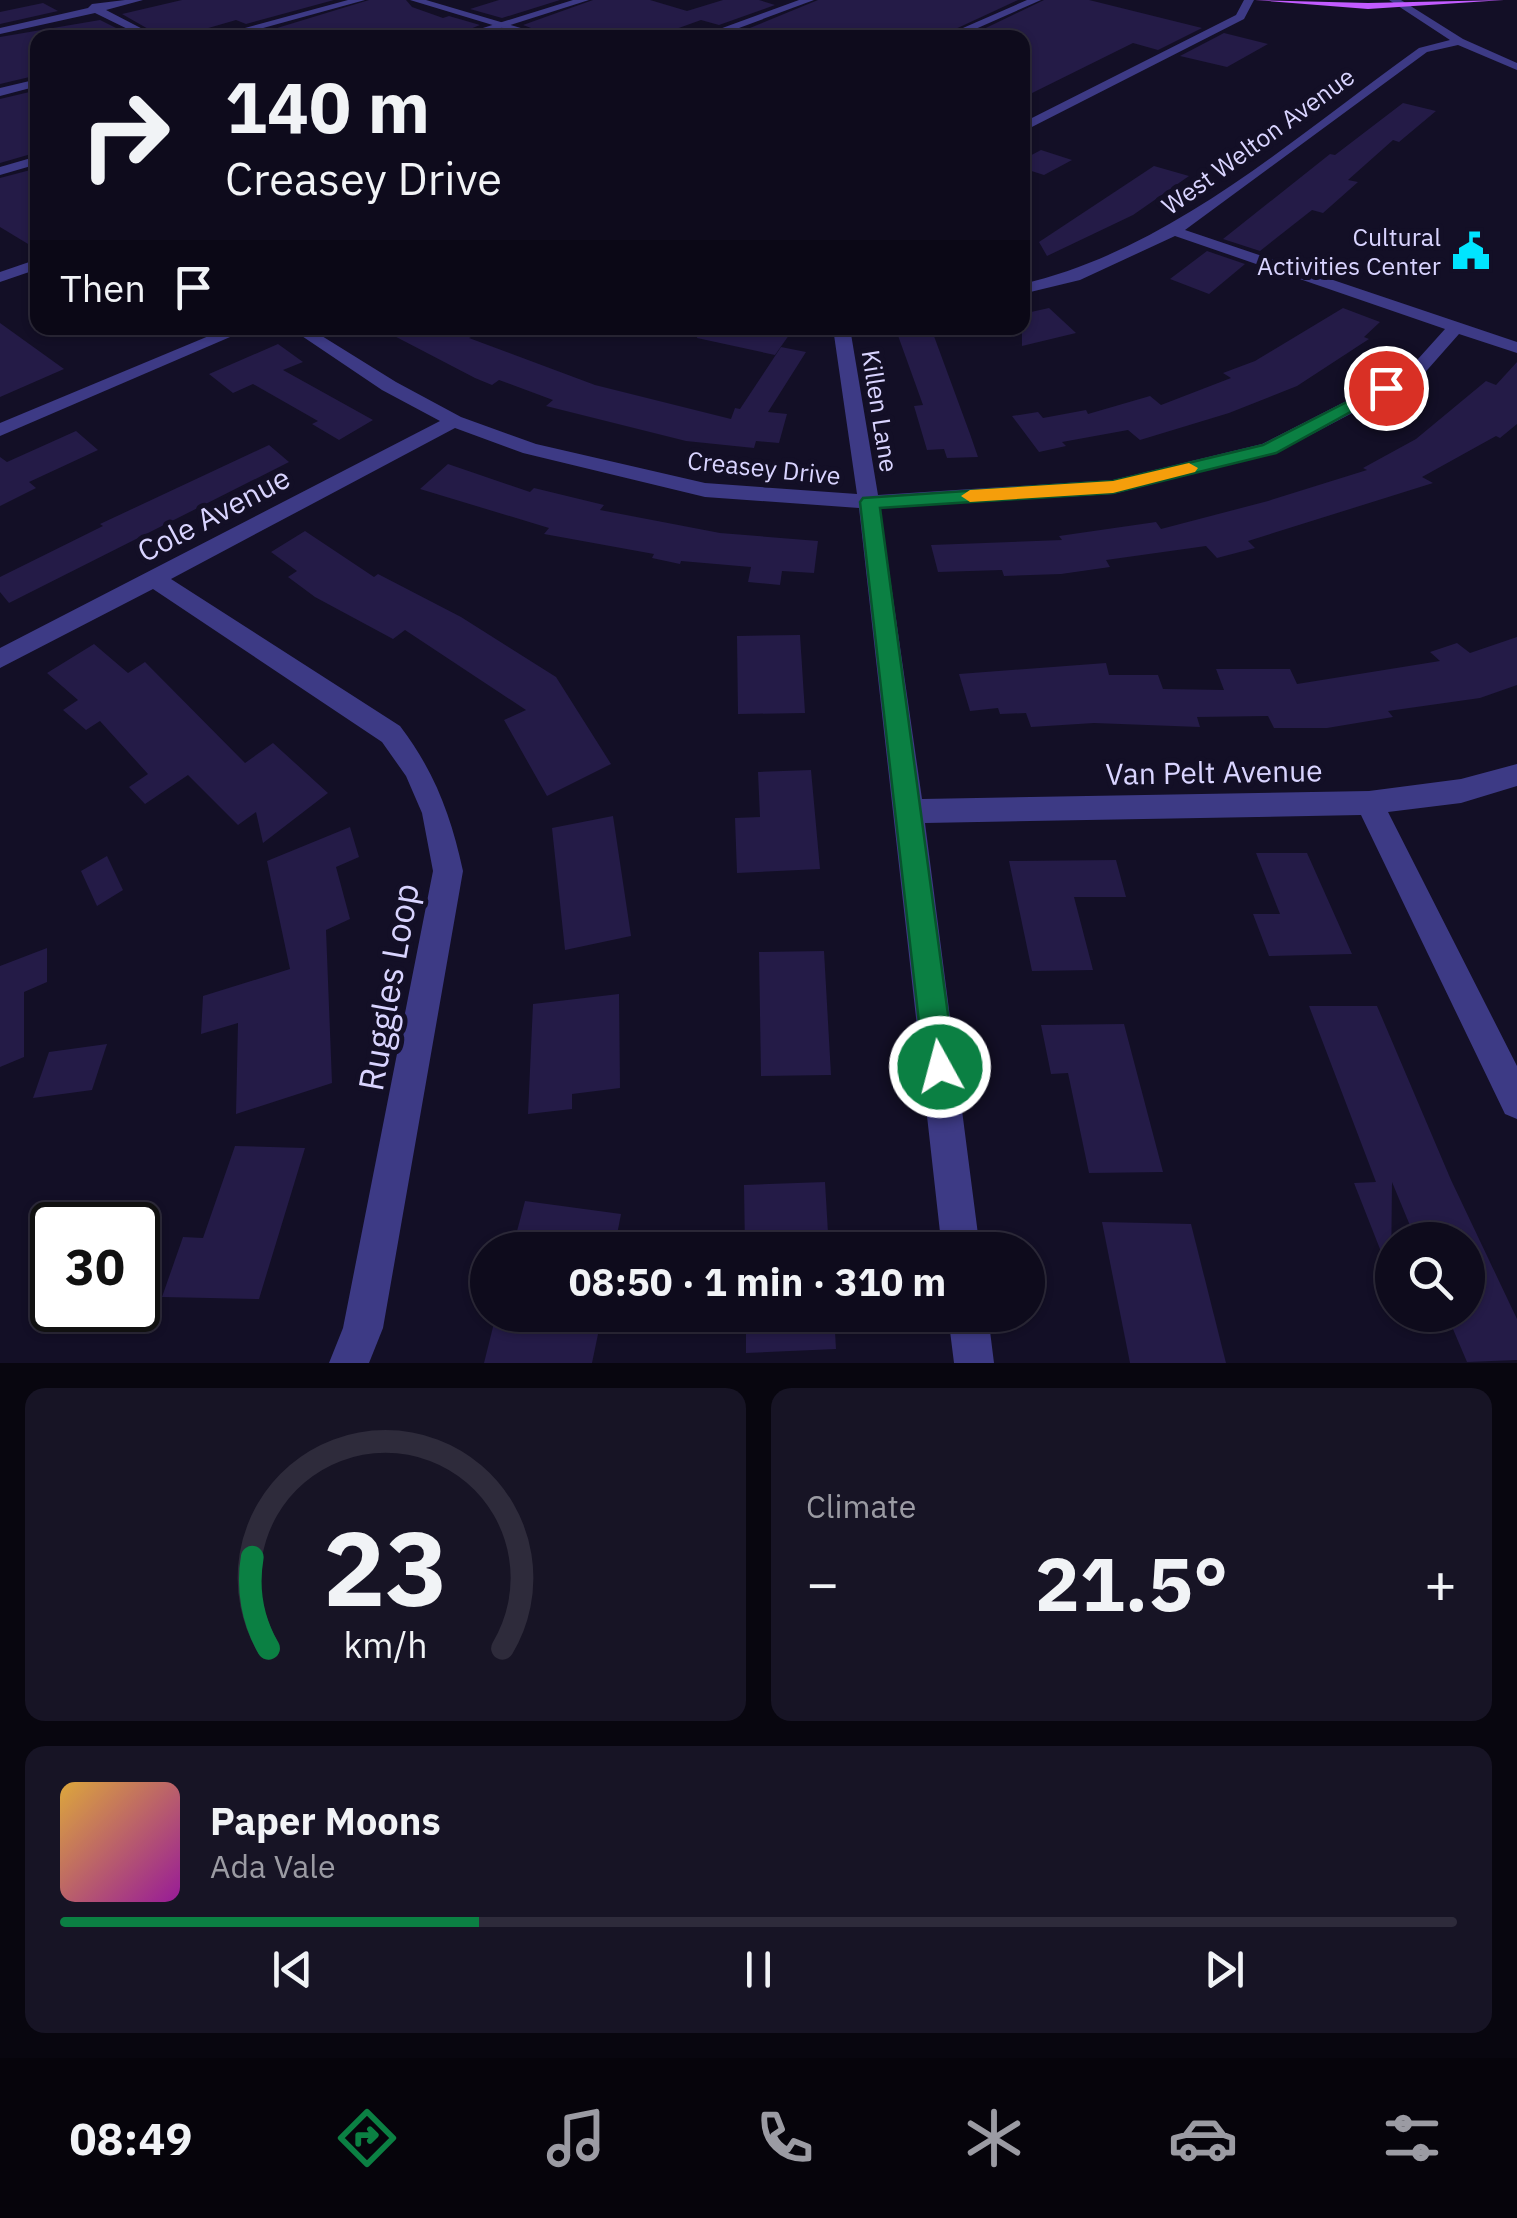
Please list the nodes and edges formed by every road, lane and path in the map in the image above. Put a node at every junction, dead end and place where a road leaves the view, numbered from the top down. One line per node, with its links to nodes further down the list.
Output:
1 (78, 0): 12 (street)
2 (138, 0): 12 (street)
3 (360, 0): 15 (street)
4 (415, 0): 13 (street)
5 (584, 0): 13 (street)
6 (809, 0): 18 (street)
7 (1036, 0): 19 (street)
8 (1249, 0): 25 (street)
9 (1260, 0): 11 (main road)
10 (1499, 0): 11 (main road)
11 (1398, 3): 21 (street)
12 (97, 9): 14 (street); 20 (street)
13 (501, 25): 16 (street); 17 (street)
14 (139, 30)
15 (244, 30)
16 (484, 30)
17 (520, 30)
18 (723, 30)
19 (964, 30)
20 (0, 31)
21 (1459, 41): 22 (street); 28 (street, West Welton Avenue)
22 (1517, 67)
23 (30, 84): 24 (street)
24 (0, 92)
25 (1030, 124)
26 (30, 162): 27 (street)
27 (0, 170)
28 (1174, 231): 31 (street, West Welton Avenue); 32 (street)
29 (30, 267): 30 (street)
30 (0, 276)
31 (1030, 287)
32 (1456, 327): 36 (street); 39 (street, Creasey Drive)
33 (225, 335): 38 (street)
34 (309, 335): 37 (street, Creasey Drive)
35 (842, 335): 39 (street, Killen Lane)
36 (1517, 348)
37 (454, 421): 39 (street, Creasey Drive); 40 (street, Cole Avenue)
38 (0, 430)
39 (870, 502): 44 (street, Killen Lane)
40 (156, 580): 41 (street, Cole Avenue); 48 (street, Ruggles Loop)
41 (0, 659)
42 (1517, 775): 43 (street, Van Pelt Avenue)
43 (1369, 803): 44 (street, Van Pelt Avenue); 45 (street)
44 (910, 811): 46 (street, Killen Lane)
45 (1517, 1102)
46 (959, 1232)
47 (970, 1332): 49 (street)
48 (349, 1363)
49 (974, 1363)

